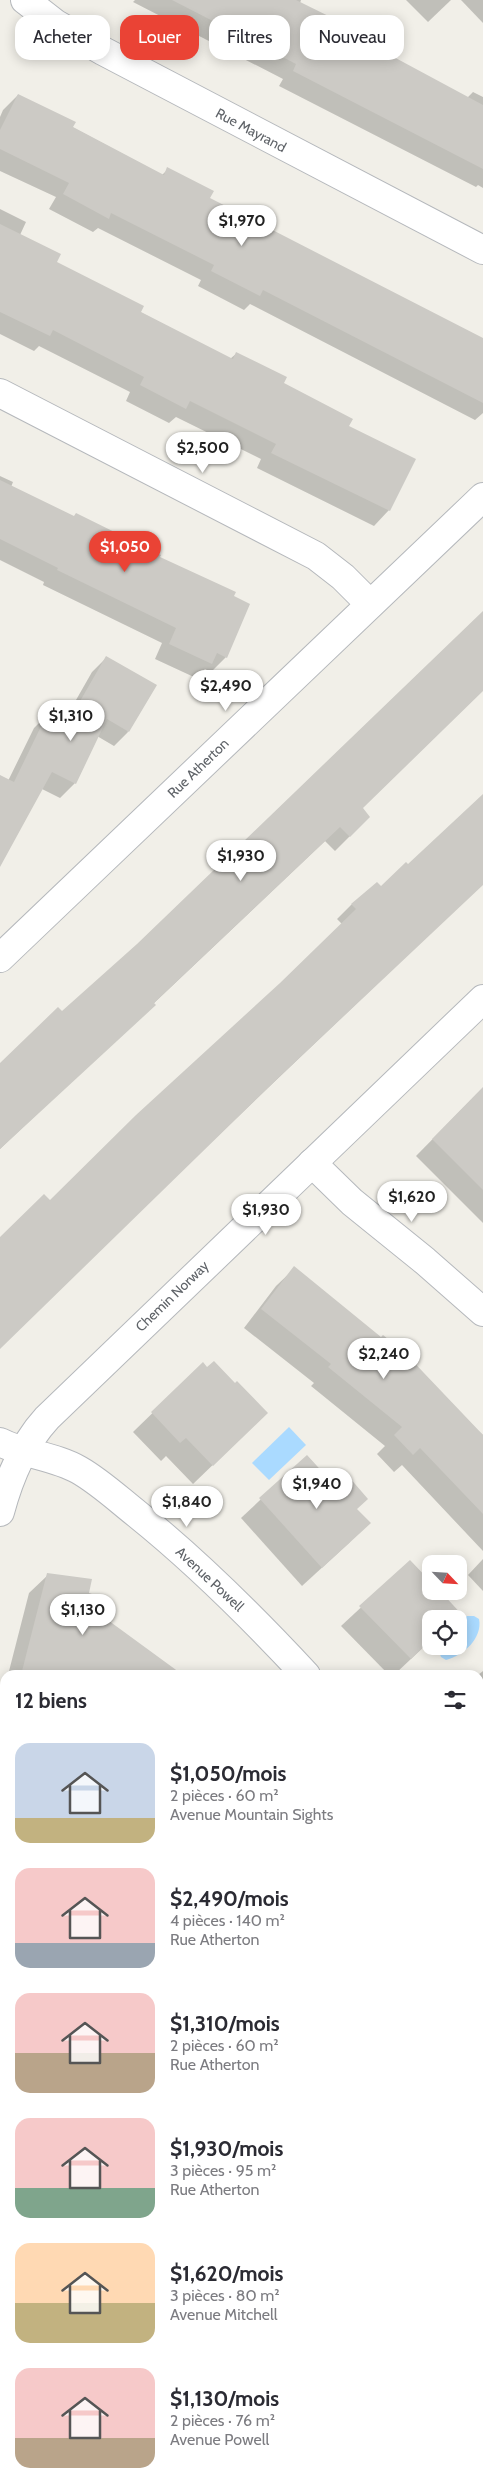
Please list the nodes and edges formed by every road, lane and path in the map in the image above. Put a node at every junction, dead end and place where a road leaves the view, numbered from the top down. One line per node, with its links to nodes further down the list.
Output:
1 (24, 0): 2 (street, Rue Mayrand)
2 (483, 250)
3 (0, 393): 5 (street)
4 (483, 497): 5 (street, Rue Atherton)
5 (370, 604): 6 (street, Rue Atherton)
6 (0, 958)
7 (483, 999): 8 (street, Chemin Norway)
8 (312, 1163): 9 (street); 10 (street, Chemin Norway)
9 (483, 1312)
10 (11, 1447): 11 (street, Chemin Norway); 12 (street, Avenue Powell)
11 (0, 1512)
12 (301, 1670)

